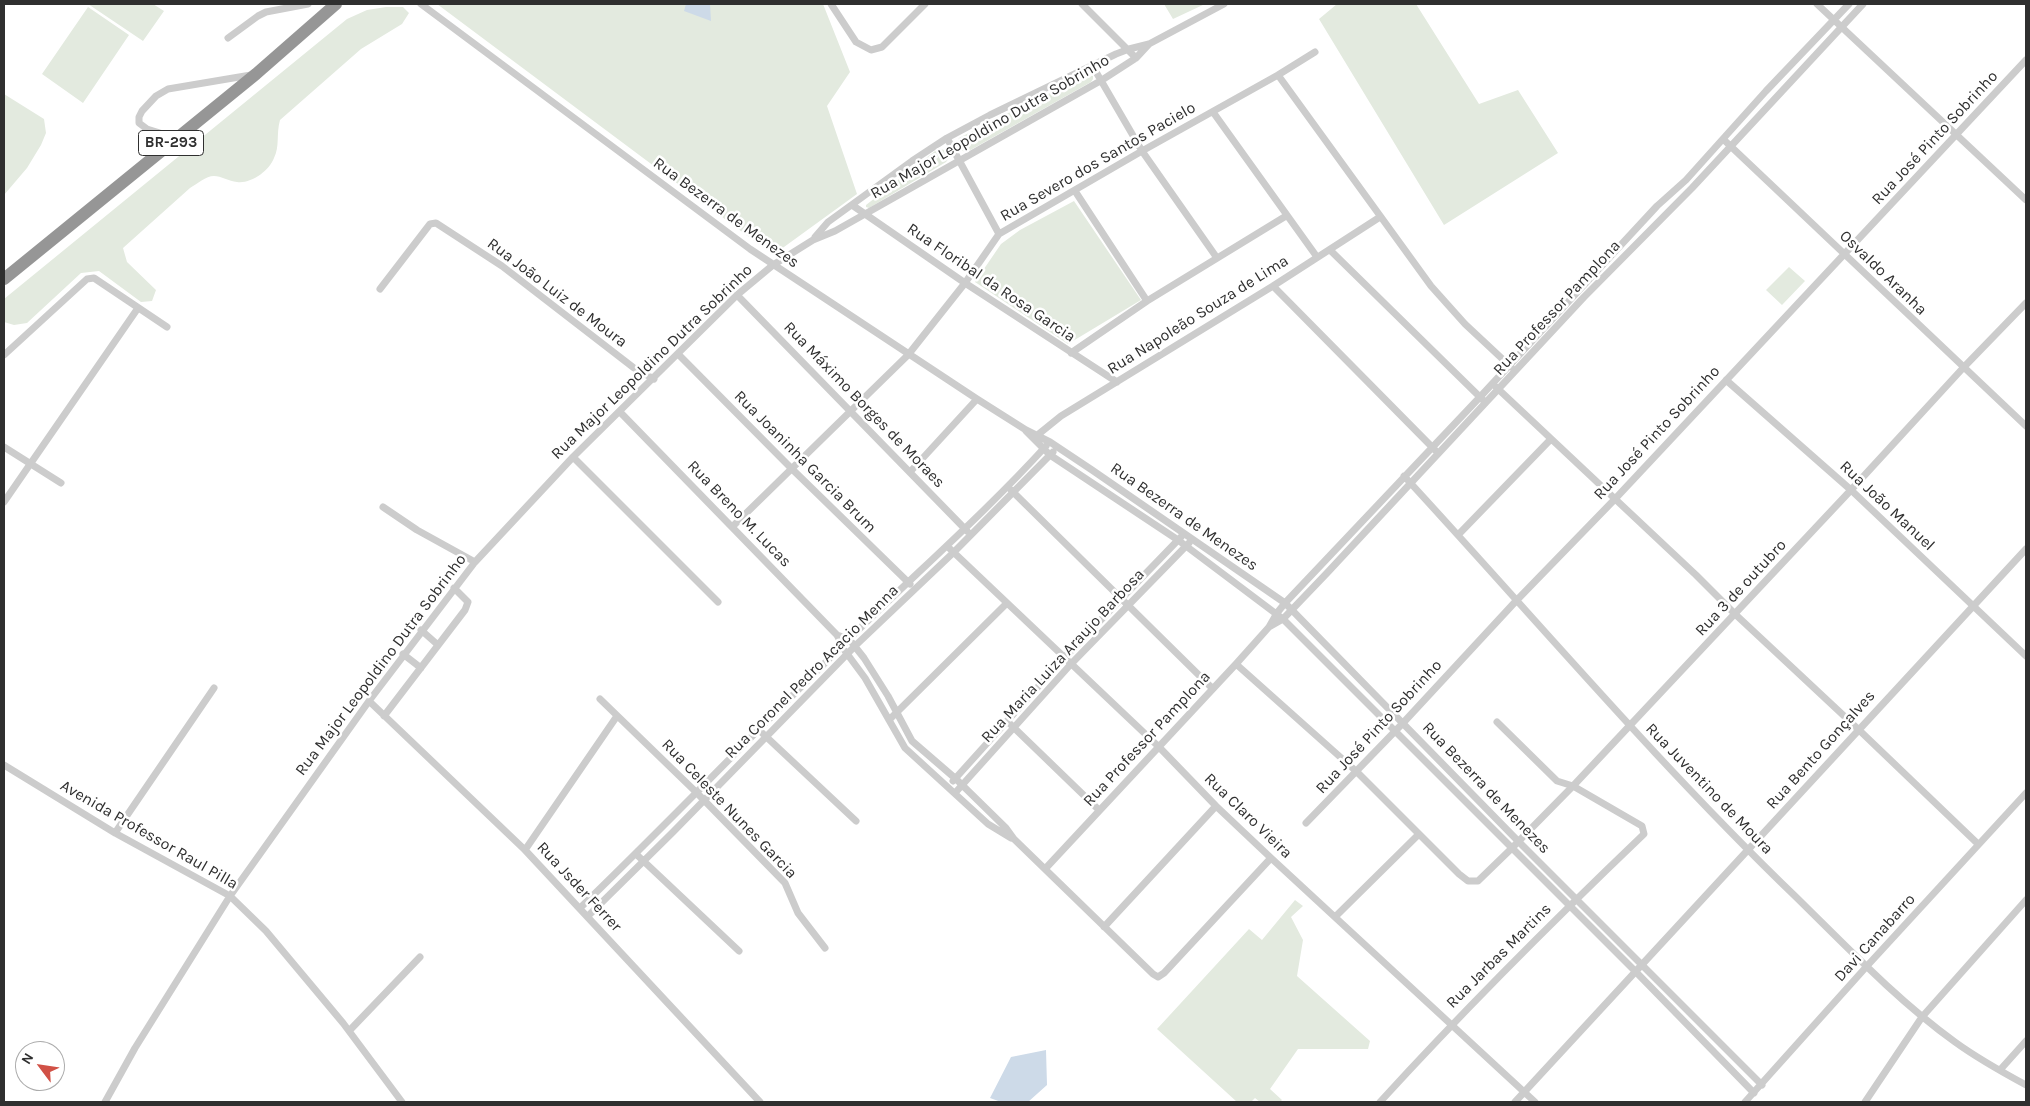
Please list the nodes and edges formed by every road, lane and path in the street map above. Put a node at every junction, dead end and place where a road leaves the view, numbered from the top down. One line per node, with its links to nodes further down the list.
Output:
1 (308, 4): 13 (street)
2 (336, 4): 20 (highway, BR-293)
3 (421, 4): 47 (street, Rua Bezerra de Menezes)
4 (831, 4): 5 (street)
5 (925, 4)
6 (1082, 4): 15 (street)
7 (1224, 4): 14 (street, Rua Major Leopoldino Dutra Sobrinho)
8 (1817, 4): 11 (street)
9 (1849, 4): 11 (street, Rua Professor Pamplona)
10 (1863, 4): 12 (street, Rua Professor Pamplona)
11 (1834, 19): 12 (street); 23 (street, Rua Professor Pamplona)
12 (1841, 26): 24 (street, Rua Professor Pamplona); 26 (street)
13 (228, 38)
14 (1149, 44): 15 (street, Rua Major Leopoldino Dutra Sobrinho); 17 (street, Rua Major Leopoldino Dutra Sobrinho)
15 (1128, 49): 17 (street); 19 (street, Rua Major Leopoldino Dutra Sobrinho)
16 (1315, 52): 21 (street, Rua Severo dos Santos Pacielo)
17 (1136, 58): 22 (street, Rua Major Leopoldino Dutra Sobrinho)
18 (2026, 60): 26 (street, Rua José Pinto Sobrinho)
19 (1092, 65): 22 (street); 28 (street, Rua Major Leopoldino Dutra Sobrinho)
20 (256, 74): 27 (highway, BR-293); 27 (street)
21 (1278, 75): 25 (street, Rua Severo dos Santos Pacielo); 40 (street)
22 (1102, 80): 31 (street); 32 (street, Rua Major Leopoldino Dutra Sobrinho)
23 (1766, 91): 24 (street); 29 (street, Rua Professor Pamplona)
24 (1774, 98): 30 (street, Rua Professor Pamplona)
25 (1212, 112): 31 (street, Rua Severo dos Santos Pacielo); 39 (street)
26 (1957, 135): 36 (street); 44 (street, Rua José Pinto Sobrinho)
27 (176, 138): 48 (highway, BR-293)
28 (947, 138): 32 (street); 37 (street, Rua Major Leopoldino Dutra Sobrinho)
29 (1723, 139): 30 (street, Osvaldo Aranha); 33 (street, Rua Professor Pamplona)
30 (1730, 147): 34 (street, Rua Professor Pamplona); 44 (street, Osvaldo Aranha)
31 (1142, 151): 35 (street, Rua Severo dos Santos Pacielo); 46 (street)
32 (960, 160): 38 (street, Rua Major Leopoldino Dutra Sobrinho); 41 (street)
33 (1686, 180): 34 (street); 52 (street, Rua Professor Pamplona)
34 (1692, 188): 54 (street, Rua Professor Pamplona)
35 (1075, 191): 41 (street, Rua Severo dos Santos Pacielo); 55 (street)
36 (2026, 200)
37 (852, 205): 38 (street, Rua Floribal da Rosa Garcia); 42 (street, Rua Major Leopoldino Dutra Sobrinho)
38 (864, 214): 42 (street, Rua Major Leopoldino Dutra Sobrinho); 49 (street, Rua Floribal da Rosa Garcia)
39 (1286, 216): 45 (street); 46 (street)
40 (1380, 217): 43 (street, Rua Napoleão Souza de Lima); 63 (street)
41 (1000, 234): 49 (street, Rua Severo dos Santos Pacielo)
42 (813, 240): 47 (street, Rua Major Leopoldino Dutra Sobrinho)
43 (1330, 250): 45 (street, Rua Napoleão Souza de Lima); 71 (street)
44 (1844, 255): 64 (street, Osvaldo Aranha); 67 (street, Rua José Pinto Sobrinho)
45 (1317, 257): 50 (street, Rua Napoleão Souza de Lima)
46 (1217, 258): 55 (street)
47 (773, 265): 53 (street, Rua Major Leopoldino Dutra Sobrinho); 62 (street, Rua Bezerra de Menezes)
48 (4, 279)
49 (964, 284): 59 (street, Rua Floribal da Rosa Garcia); 62 (street, Rua Severo dos Santos Pacielo)
50 (1273, 286): 68 (street, Rua Napoleão Souza de Lima); 83 (street)
51 (380, 289): 66 (street, Rua João Luiz de Moura)
52 (1577, 291): 54 (street); 63 (street, Rua Professor Pamplona)
53 (737, 295): 60 (street, Rua Major Leopoldino Dutra Sobrinho); 74 (street, Rua Máximo Borges de Moraes)
54 (1584, 297): 65 (street, Rua Professor Pamplona)
55 (1147, 301): 59 (street)
56 (2026, 303): 64 (street, Rua 3 de outubro)
57 (138, 308): 58 (street); 61 (street); 89 (street)
58 (167, 327)
59 (1071, 352): 68 (street, Rua Floribal da Rosa Garcia)
60 (678, 354): 66 (street, Rua Major Leopoldino Dutra Sobrinho); 90 (street, Rua Joaninha Garcia Brum)
61 (4, 355)
62 (908, 355): 72 (street, Rua Bezerra de Menezes); 74 (street, Rua Severo dos Santos Pacielo)
63 (1508, 365): 65 (street); 69 (street, Rua Professor Pamplona)
64 (1963, 368): 77 (street, Osvaldo Aranha); 97 (street, Rua 3 de outubro)
65 (1515, 371): 70 (street, Rua Professor Pamplona)
66 (654, 380): 75 (street, Rua Major Leopoldino Dutra Sobrinho)
67 (1726, 380): 97 (street, Rua João Manuel); 100 (street, Rua José Pinto Sobrinho)
68 (1117, 382): 79 (street, Rua Napoleão Souza de Lima)
69 (1492, 384): 70 (street); 71 (street, Rua Professor Pamplona)
70 (1499, 390): 73 (street, Rua Professor Pamplona); 80 (street)
71 (1480, 397): 73 (street); 76 (street, Rua Professor Pamplona)
72 (976, 399): 79 (street, Rua Bezerra de Menezes); 91 (street)
73 (1486, 403): 78 (street, Rua Professor Pamplona)
74 (850, 410): 90 (street, Rua Severo dos Santos Pacielo); 91 (street, Rua Máximo Borges de Moraes)
75 (620, 412): 88 (street, Rua Major Leopoldino Dutra Sobrinho); 103 (street, Rua Breno M. Lucas)
76 (1457, 422): 78 (street); 83 (street, Rua Professor Pamplona)
77 (2026, 426)
78 (1463, 428): 86 (street, Rua Professor Pamplona)
79 (1035, 437): 81 (street, Rua Bezerra de Menezes); 85 (street, Rua Bezerra de Menezes)
80 (1551, 439): 100 (street); 107 (street)
81 (1050, 442): 82 (street, Rua Bezerra de Menezes); 85 (street, Rua Coronel Pedro Acacio Menna)
82 (1057, 447): 87 (street, Rua Coronel Pedro Acacio Menna); 96 (street, Rua Bezerra de Menezes)
83 (1432, 447): 86 (street); 92 (street, Rua Professor Pamplona)
84 (4, 448): 89 (street)
85 (1043, 449): 87 (street, Rua Bezerra de Menezes); 95 (street, Rua Coronel Pedro Acacio Menna)
86 (1438, 453): 94 (street, Rua Professor Pamplona)
87 (1050, 455): 98 (street, Rua Coronel Pedro Acacio Menna); 99 (street, Rua Bezerra de Menezes)
88 (573, 457): 114 (street, Rua Major Leopoldino Dutra Sobrinho); 124 (street)
89 (31, 464): 93 (street); 101 (street)
90 (791, 468): 103 (street, Rua Severo dos Santos Pacielo); 118 (street, Rua Joaninha Garcia Brum)
91 (910, 472): 104 (street, Rua Máximo Borges de Moraes)
92 (1404, 476): 94 (street, Rua Juventino de Moura); 115 (street, Rua Professor Pamplona)
93 (61, 483)
94 (1410, 483): 107 (street, Rua Juventino de Moura); 116 (street, Rua Professor Pamplona)
95 (1007, 486): 98 (street); 104 (street, Rua Coronel Pedro Acacio Menna)
96 (1120, 489): 99 (street); 105 (street, Rua Bezerra de Menezes)
97 (1851, 490): 128 (street, Rua João Manuel); 131 (street, Rua 3 de outubro)
98 (1013, 493): 106 (street, Rua Coronel Pedro Acacio Menna); 122 (street)
99 (1114, 498): 109 (street, Rua Bezerra de Menezes)
100 (1615, 500): 123 (street, Rua José Pinto Sobrinho); 131 (street)
101 (4, 502)
102 (383, 507): 114 (street)
103 (732, 526): 135 (street, Rua Breno M. Lucas)
104 (965, 529): 106 (street, Rua Máximo Borges de Moraes); 110 (street, Rua Coronel Pedro Acacio Menna)
105 (1184, 533): 108 (street, Rua Bezerra de Menezes); 109 (street, Rua Maria Luiza Araujo Barbosa)
106 (971, 535): 113 (street, Rua Coronel Pedro Acacio Menna)
107 (1458, 536): 123 (street, Rua Juventino de Moura)
108 (1193, 539): 111 (street, Rua Maria Luiza Araujo Barbosa); 117 (street, Rua Bezerra de Menezes)
109 (1178, 540): 111 (street, Rua Bezerra de Menezes); 122 (street, Rua Maria Luiza Araujo Barbosa)
110 (947, 546): 113 (street, Rua Claro Vieira); 118 (street, Rua Coronel Pedro Acacio Menna)
111 (1186, 547): 121 (street, Rua Bezerra de Menezes); 127 (street, Rua Maria Luiza Araujo Barbosa)
112 (2026, 549): 128 (street, Rua Bento Gonçalves)
113 (954, 552): 120 (street, Rua Coronel Pedro Acacio Menna); 125 (street, Rua Claro Vieira)
114 (475, 562): 119 (street, Rua Major Leopoldino Dutra Sobrinho)
115 (1320, 566): 116 (street); 126 (street, Rua Professor Pamplona)
116 (1327, 573): 129 (street, Rua Professor Pamplona)
117 (1252, 580): 121 (street); 126 (street, Rua Bezerra de Menezes)
118 (908, 582): 120 (street, Rua Joaninha Garcia Brum); 136 (street, Rua Coronel Pedro Acacio Menna)
119 (454, 588): 134 (street, Rua Major Leopoldino Dutra Sobrinho); 138 (street)
120 (914, 588): 139 (street, Rua Coronel Pedro Acacio Menna)
121 (1245, 589): 130 (street, Rua Bezerra de Menezes)
122 (1122, 598): 127 (street); 145 (street, Rua Maria Luiza Araujo Barbosa)
123 (1516, 601): 165 (street, Rua José Pinto Sobrinho); 166 (street, Rua Juventino de Moura)
124 (718, 602)
125 (1007, 603): 145 (street, Rua Claro Vieira); 159 (street)
126 (1285, 603): 129 (street, Rua Bezerra de Menezes); 130 (street, Rua Professor Pamplona)
127 (1128, 605): 146 (street, Rua Maria Luiza Araujo Barbosa); 153 (street)
128 (1973, 606): 144 (street, Rua João Manuel); 168 (street, Rua Bento Gonçalves)
129 (1292, 609): 132 (street, Rua Professor Pamplona); 137 (street, Rua Bezerra de Menezes)
130 (1276, 613): 132 (street, Rua Bezerra de Menezes); 133 (street, Rua Professor Pamplona)
131 (1735, 614): 166 (street, Rua 3 de outubro); 168 (street)
132 (1283, 619): 133 (street, Rua Professor Pamplona); 141 (street, Rua Bezerra de Menezes)
133 (1269, 627): 147 (street, Rua Professor Pamplona)
134 (421, 630): 138 (street); 142 (street, Rua Major Leopoldino Dutra Sobrinho)
135 (837, 635): 136 (street, Rua Breno M. Lucas); 140 (street, Rua Breno M. Lucas)
136 (849, 639): 139 (street); 140 (street, Rua Coronel Pedro Acacio Menna)
137 (1321, 639): 141 (street); 165 (street, Rua Bezerra de Menezes)
138 (438, 645): 148 (street)
139 (855, 646): 143 (street, Rua Coronel Pedro Acacio Menna); 149 (street)
140 (842, 647): 143 (street, Rua Breno M. Lucas); 151 (street, Rua Coronel Pedro Acacio Menna)
141 (1313, 648): 170 (street, Rua Bezerra de Menezes)
142 (403, 654): 148 (street); 158 (street, Rua Major Leopoldino Dutra Sobrinho)
143 (848, 654): 150 (street, Rua Breno M. Lucas); 154 (street, Rua Coronel Pedro Acacio Menna)
144 (2026, 656)
145 (1064, 658): 146 (street, Rua Claro Vieira); 155 (street, Rua Maria Luiza Araujo Barbosa)
146 (1071, 664): 157 (street, Rua Maria Luiza Araujo Barbosa); 172 (street, Rua Claro Vieira)
147 (1236, 664): 153 (street, Rua Professor Pamplona); 178 (street)
148 (420, 668): 160 (street)
149 (874, 672): 150 (street); 159 (street)
150 (865, 678): 162 (street, Rua Breno M. Lucas)
151 (805, 683): 154 (street); 169 (street, Rua Coronel Pedro Acacio Menna)
152 (214, 688): 195 (street)
153 (1212, 688): 172 (street, Rua Professor Pamplona)
154 (812, 690): 171 (street, Rua Coronel Pedro Acacio Menna)
155 (1033, 692): 157 (street); 163 (street, Rua Maria Luiza Araujo Barbosa)
156 (600, 699): 161 (street, Rua Celeste Nunes Garcia)
157 (1040, 699): 167 (street, Rua Maria Luiza Araujo Barbosa)
158 (369, 701): 160 (street, Rua Jsder Ferrer); 207 (street, Rua Major Leopoldino Dutra Sobrinho)
159 (897, 714): 162 (street); 179 (street)
160 (384, 716): 200 (street, Rua Jsder Ferrer)
161 (617, 716): 185 (street, Rua Celeste Nunes Garcia); 200 (street)
162 (889, 720): 181 (street, Rua Breno M. Lucas)
163 (1007, 721): 167 (street); 173 (street, Rua Maria Luiza Araujo Barbosa)
164 (1497, 722): 183 (street)
165 (1403, 723): 170 (street, Rua José Pinto Sobrinho); 180 (street, Rua Bezerra de Menezes)
166 (1629, 726): 183 (street, Rua 3 de outubro); 202 (street, Rua Juventino de Moura)
167 (1014, 728): 174 (street, Rua Maria Luiza Araujo Barbosa); 190 (street)
168 (1858, 729): 199 (street); 202 (street, Rua Bento Gonçalves)
169 (759, 730): 171 (street); 175 (street, Rua Coronel Pedro Acacio Menna)
170 (1395, 730): 178 (street, Rua José Pinto Sobrinho); 184 (street, Rua Bezerra de Menezes)
171 (767, 737): 177 (street, Rua Coronel Pedro Acacio Menna); 191 (street)
172 (1159, 747): 189 (street, Rua Claro Vieira); 190 (street, Rua Professor Pamplona)
173 (981, 750): 174 (street); 179 (street, Rua Maria Luiza Araujo Barbosa)
174 (988, 756): 182 (street, Rua Maria Luiza Araujo Barbosa)
175 (727, 762): 177 (street); 185 (street, Rua Coronel Pedro Acacio Menna)
176 (4, 766): 195 (street, Avenida Professor Raul Pilla)
177 (734, 770): 188 (street, Rua Coronel Pedro Acacio Menna)
178 (1357, 772): 192 (street, Rua José Pinto Sobrinho); 196 (street)
179 (956, 779): 181 (street, Rua Maria Luiza Araujo Barbosa); 182 (street)
180 (1459, 781): 184 (street); 198 (street, Rua Bezerra de Menezes)
181 (948, 786): 186 (street, Rua Breno M. Lucas)
182 (962, 786): 186 (street, Rua Maria Luiza Araujo Barbosa); 197 (street)
183 (1573, 786): 198 (street, Rua 3 de outubro); 208 (street, Rua Jarbas Martins)
184 (1452, 788): 201 (street, Rua Bezerra de Menezes)
185 (697, 792): 188 (street, Rua Celeste Nunes Garcia); 193 (street, Rua Coronel Pedro Acacio Menna)
186 (955, 793): 197 (street, Rua Breno M. Lucas)
187 (2026, 794): 199 (street, Davi Canabarro)
188 (704, 800): 194 (street, Rua Coronel Pedro Acacio Menna); 215 (street, Rua Celeste Nunes Garcia)
189 (1216, 806): 204 (street, Rua Claro Vieira); 214 (street)
190 (1098, 810): 206 (street, Rua Professor Pamplona)
191 (856, 821)
192 (1306, 823)
193 (665, 825): 194 (street); 203 (street, Rua Coronel Pedro Acacio Menna)
194 (673, 832): 205 (street, Rua Coronel Pedro Acacio Menna)
195 (115, 833): 207 (street, Avenida Professor Raul Pilla)
196 (1418, 835): 201 (street, Rua 3 de outubro); 213 (street)
197 (1014, 839): 206 (street)
198 (1519, 842): 201 (street, Rua 3 de outubro); 208 (street, Rua Bezerra de Menezes)
199 (1978, 844): 219 (street, Davi Canabarro)
200 (525, 850): 211 (street, Rua Jsder Ferrer)
201 (1511, 850): 210 (street, Rua Bezerra de Menezes)
202 (1748, 851): 218 (street, Rua Bento Gonçalves); 219 (street, Rua Juventino de Moura)
203 (636, 854): 205 (street); 211 (street, Rua Coronel Pedro Acacio Menna)
204 (1271, 858): 213 (street, Rua Claro Vieira); 214 (street)
205 (643, 862): 212 (street, Rua Coronel Pedro Acacio Menna); 216 (street)
206 (1045, 869): 214 (street)
207 (230, 896): 223 (street, Avenida Professor Raul Pilla); 230 (street, Rua Major Leopoldino Dutra Sobrinho)
208 (1575, 899): 210 (street, Rua Jarbas Martins); 218 (street, Rua Bezerra de Menezes)
209 (2026, 900): 221 (street)
210 (1568, 906): 220 (street, Rua Bezerra de Menezes); 222 (street, Rua Jarbas Martins)
211 (580, 908): 212 (street, Rua Jsder Ferrer)
212 (588, 916): 232 (street, Rua Jsder Ferrer)
213 (1336, 916): 222 (street, Rua Claro Vieira)
214 (1104, 927)
215 (825, 948)
216 (739, 951)
217 (420, 957): 223 (street)
218 (1641, 964): 220 (street, Rua Bento Gonçalves); 226 (street, Rua Bezerra de Menezes)
219 (1867, 966): 221 (street, Rua Juventino de Moura); 226 (street, Davi Canabarro)
220 (1634, 971): 228 (street, Rua Bento Gonçalves); 229 (street, Rua Bezerra de Menezes)
221 (1922, 1017): 225 (street, Rua Juventino de Moura); 237 (street)
222 (1452, 1023): 228 (street, Rua Claro Vieira); 233 (street, Rua Jarbas Martins)
223 (350, 1030): 231 (street, Avenida Professor Raul Pilla)
224 (2026, 1041): 225 (street)
225 (2000, 1070): 227 (street, Rua Juventino de Moura)
226 (1762, 1085): 229 (street, Davi Canabarro)
227 (2026, 1085)
228 (1524, 1092): 234 (street, Rua Bento Gonçalves); 235 (street, Rua Claro Vieira)
229 (1754, 1093): 236 (street, Davi Canabarro)
230 (105, 1102)
231 (402, 1102)
232 (760, 1102)
233 (1380, 1102)
234 (1515, 1102)
235 (1534, 1102)
236 (1745, 1102)
237 (1865, 1102)

